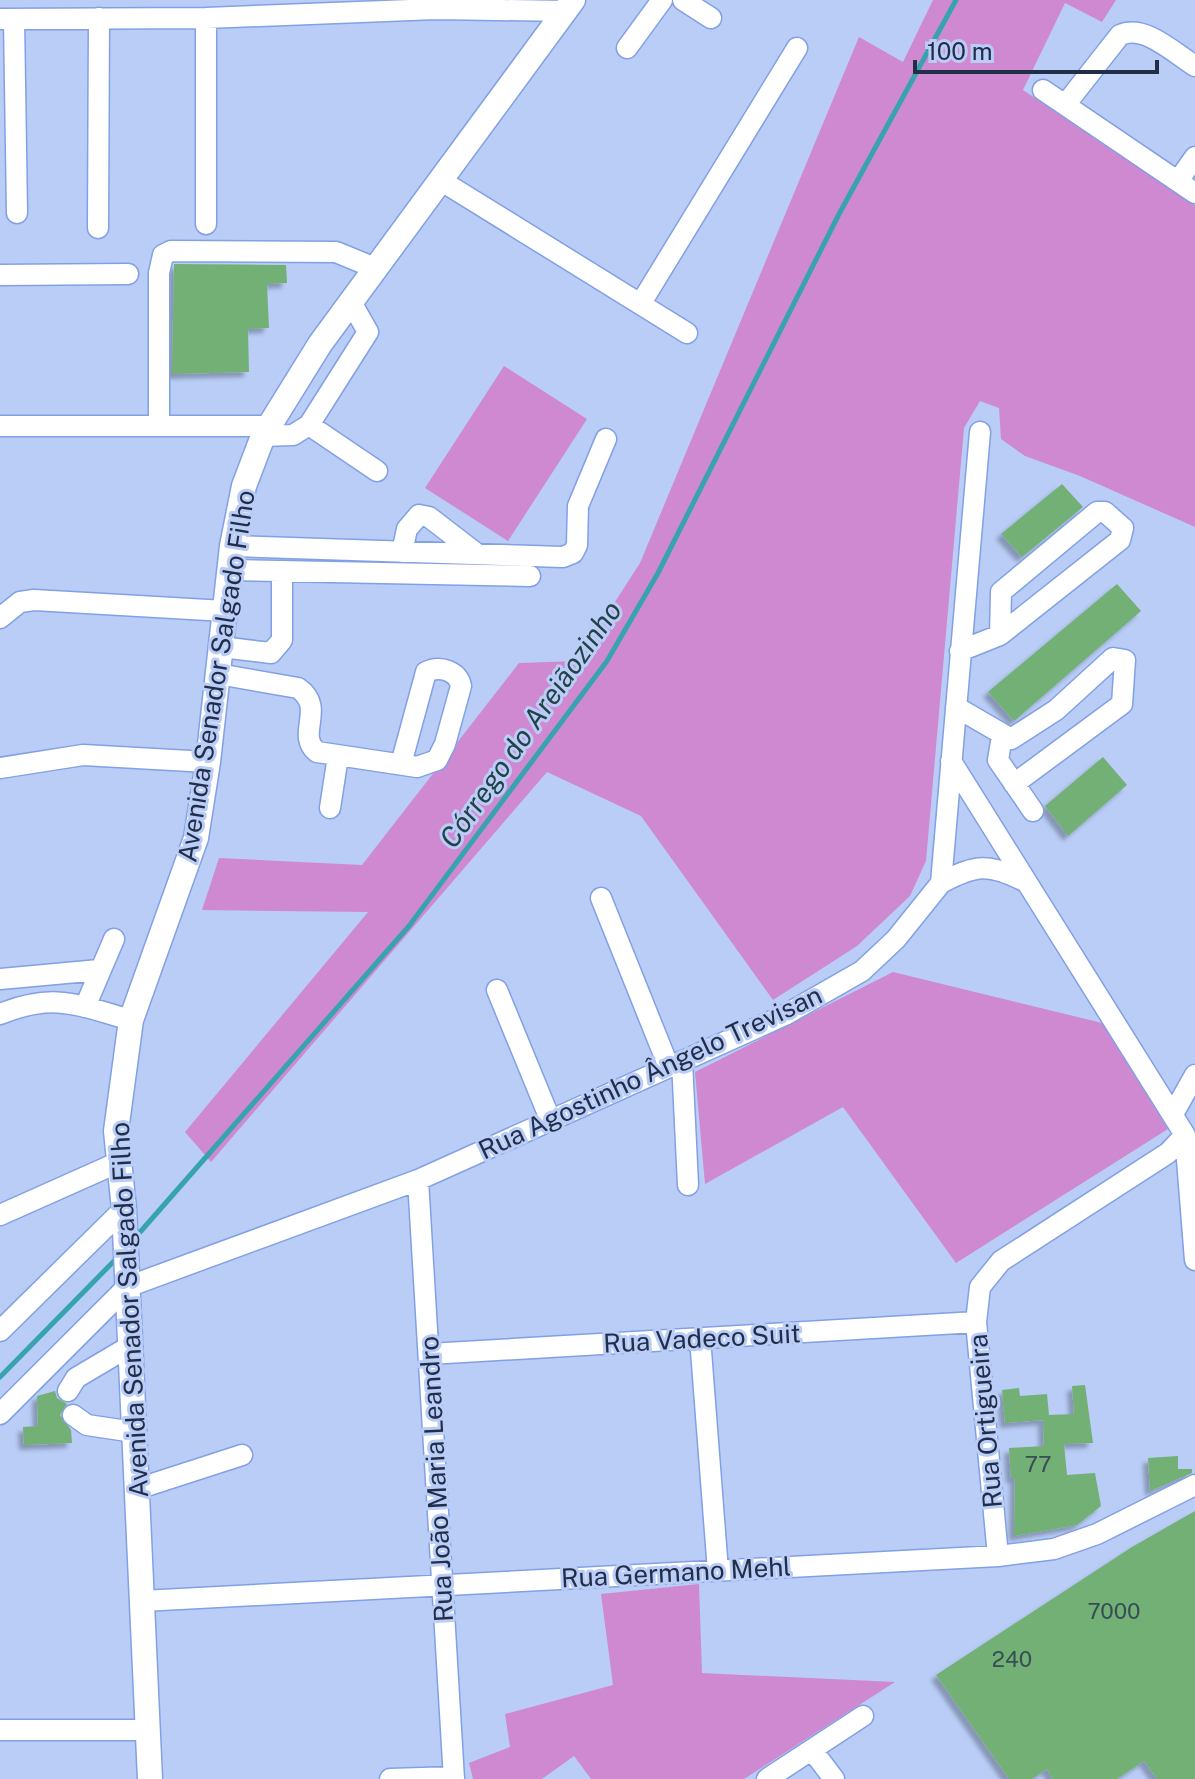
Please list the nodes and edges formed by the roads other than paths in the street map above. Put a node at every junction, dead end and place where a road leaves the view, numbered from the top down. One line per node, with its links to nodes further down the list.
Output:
1 (662, 0): 10 (street)
2 (683, 0): 8 (street)
3 (569, 6): 4 (street); 16 (main road, Avenida Senador Salgado Filho)
4 (279, 8): 7 (street)
5 (160, 9): 6 (street); 7 (street)
6 (99, 18): 9 (street); 20 (street)
7 (206, 18): 19 (street)
8 (711, 18)
9 (7, 19): 18 (street)
10 (627, 48)
11 (797, 48): 25 (street)
12 (1195, 66): 14 (street)
13 (1043, 90): 14 (street)
14 (1065, 105): 17 (street)
15 (1195, 157): 17 (street)
16 (440, 180): 21 (main road, Avenida Senador Salgado Filho); 25 (street)
17 (1186, 187)
18 (17, 213)
19 (206, 224)
20 (98, 228)
21 (375, 268): 24 (main road, Avenida Senador Salgado Filho); 29 (street)
22 (128, 274): 23 (street)
23 (0, 275)
24 (351, 302): 27 (street); 30 (main road, Avenida Senador Salgado Filho)
25 (641, 303): 26 (street)
26 (687, 333)
27 (309, 425): 30 (street); 33 (street)
28 (0, 426): 29 (street)
29 (159, 426): 30 (street)
30 (265, 431): 36 (main road, Avenida Senador Salgado Filho)
31 (980, 432): 43 (street)
32 (606, 439): 35 (street)
33 (377, 471)
34 (402, 552): 35 (street); 35 (street); 36 (street)
35 (477, 554)
36 (231, 558): 37 (street); 39 (main road, Avenida Senador Salgado Filho)
37 (282, 571): 38 (street); 42 (street)
38 (530, 576)
39 (225, 611): 40 (street); 42 (main road, Avenida Senador Salgado Filho)
40 (0, 618)
41 (1000, 635): 41 (street); 43 (street)
42 (221, 647): 44 (main road, Avenida Senador Salgado Filho)
43 (960, 651): 45 (street)
44 (218, 674): 47 (street); 49 (main road, Avenida Senador Salgado Filho)
45 (956, 707): 46 (street); 48 (street)
46 (1002, 736): 52 (street); 52 (street)
47 (338, 756): 50 (street); 53 (street)
48 (951, 761): 55 (street); 56 (street)
49 (208, 762): 51 (street); 64 (main road, Avenida Senador Salgado Filho)
50 (401, 764): 50 (street)
51 (0, 768)
52 (1014, 784): 54 (street)
53 (330, 808)
54 (1033, 811)
55 (941, 883): 56 (street); 65 (street, Rua Agostinho Ângelo Trevisan)
56 (1027, 883): 67 (street)
57 (601, 898): 65 (street)
58 (114, 939): 59 (street)
59 (99, 970): 60 (street); 62 (street)
60 (0, 979)
61 (497, 990): 68 (street)
62 (85, 1007): 63 (street); 64 (street)
63 (0, 1014)
64 (131, 1020): 70 (main road, Avenida Senador Salgado Filho)
65 (675, 1063): 68 (street, Rua Agostinho Ângelo Trevisan); 72 (street)
66 (1195, 1075): 67 (street)
67 (1173, 1114): 69 (street)
68 (550, 1119): 71 (street, Rua Agostinho Ângelo Trevisan)
69 (1185, 1135): 75 (street); 77 (street, Rua Ortigueira)
70 (119, 1162): 73 (main road, Avenida Senador Salgado Filho); 74 (street)
71 (418, 1180): 76 (street, Rua Agostinho Ângelo Trevisan); 81 (street, Rua João Maria Leandro)
72 (688, 1185)
73 (124, 1209): 76 (main road, Avenida Senador Salgado Filho); 78 (street)
74 (0, 1215)
75 (1195, 1260)
76 (127, 1287): 80 (main road, Avenida Senador Salgado Filho); 83 (street)
77 (976, 1322): 79 (street, Rua Vadeco Suit); 89 (street, Rua Ortigueira)
78 (0, 1331)
79 (700, 1338): 81 (street, Rua Vadeco Suit); 90 (street)
80 (130, 1346): 82 (street); 85 (main road, Avenida Senador Salgado Filho)
81 (429, 1354): 91 (street, Rua João Maria Leandro)
82 (68, 1391)
83 (0, 1414)
84 (73, 1415): 85 (street)
85 (134, 1432): 88 (main road, Avenida Senador Salgado Filho)
86 (242, 1455): 88 (street)
87 (1195, 1485): 89 (street, Rua Germano Mehl)
88 (137, 1489): 92 (main road, Avenida Senador Salgado Filho)
89 (998, 1556): 90 (street, Rua Germano Mehl)
90 (718, 1571): 91 (street, Rua Germano Mehl)
91 (442, 1583): 92 (street, Rua Germano Mehl); 97 (street, Rua João Maria Leandro)
92 (142, 1601): 95 (main road, Avenida Senador Salgado Filho)
93 (863, 1716): 96 (street)
94 (0, 1730): 95 (street)
95 (148, 1730): 98 (main road, Avenida Senador Salgado Filho)
96 (812, 1750): 100 (street); 101 (street)
97 (454, 1778): 99 (street)
98 (150, 1779)
99 (390, 1779)
100 (767, 1779)
101 (834, 1779)

